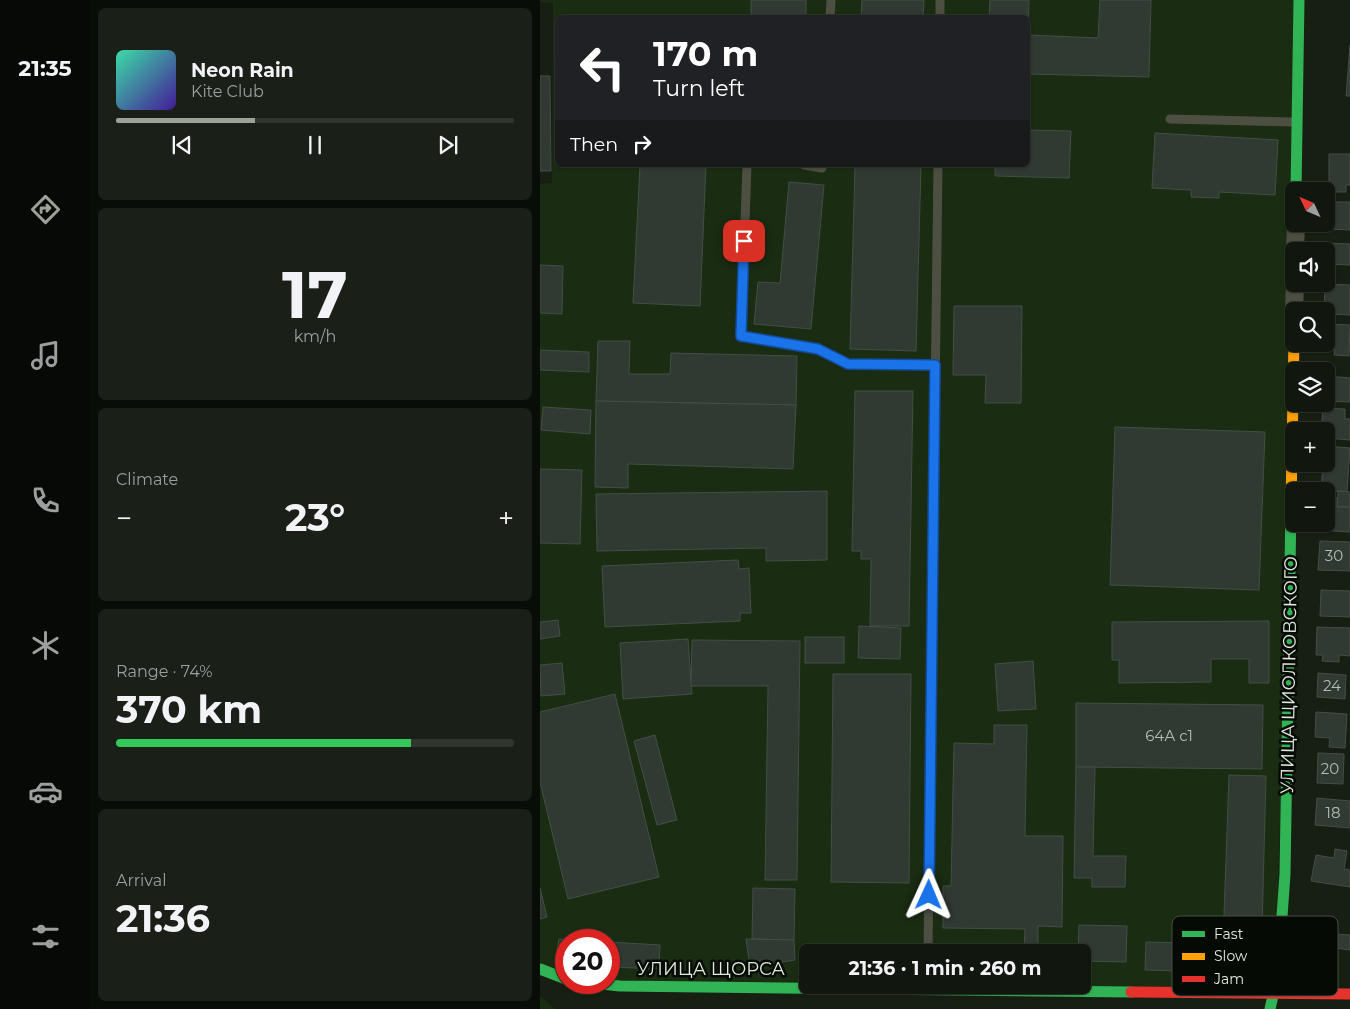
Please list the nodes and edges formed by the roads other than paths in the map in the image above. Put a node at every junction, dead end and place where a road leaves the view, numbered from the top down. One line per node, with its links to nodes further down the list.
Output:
1 (831, 0): 4 (lane)
2 (940, 0): 5 (lane)
3 (1299, 0): 7 (street)
4 (830, 15)
5 (940, 15)
6 (1170, 119): 7 (lane)
7 (1297, 122): 10 (street)
8 (747, 167): 12 (lane)
9 (938, 167): 12 (lane)
10 (1296, 182)
11 (1294, 352): 13 (street, УЛИЦА ЦИОЛКОВСКОГО)
12 (935, 365): 14 (lane)
13 (1282, 916)
14 (928, 944)
15 (540, 969): 16 (street)
16 (555, 975)
17 (620, 986): 18 (street, УЛИЦА ЩОРСА)
18 (799, 986)
19 (1091, 990): 20 (street, УЛИЦА ЩОРСА)
20 (1172, 991)
21 (1273, 996): 22 (street, УЛИЦА ЦИОЛКОВСКОГО)
22 (1270, 1009)

